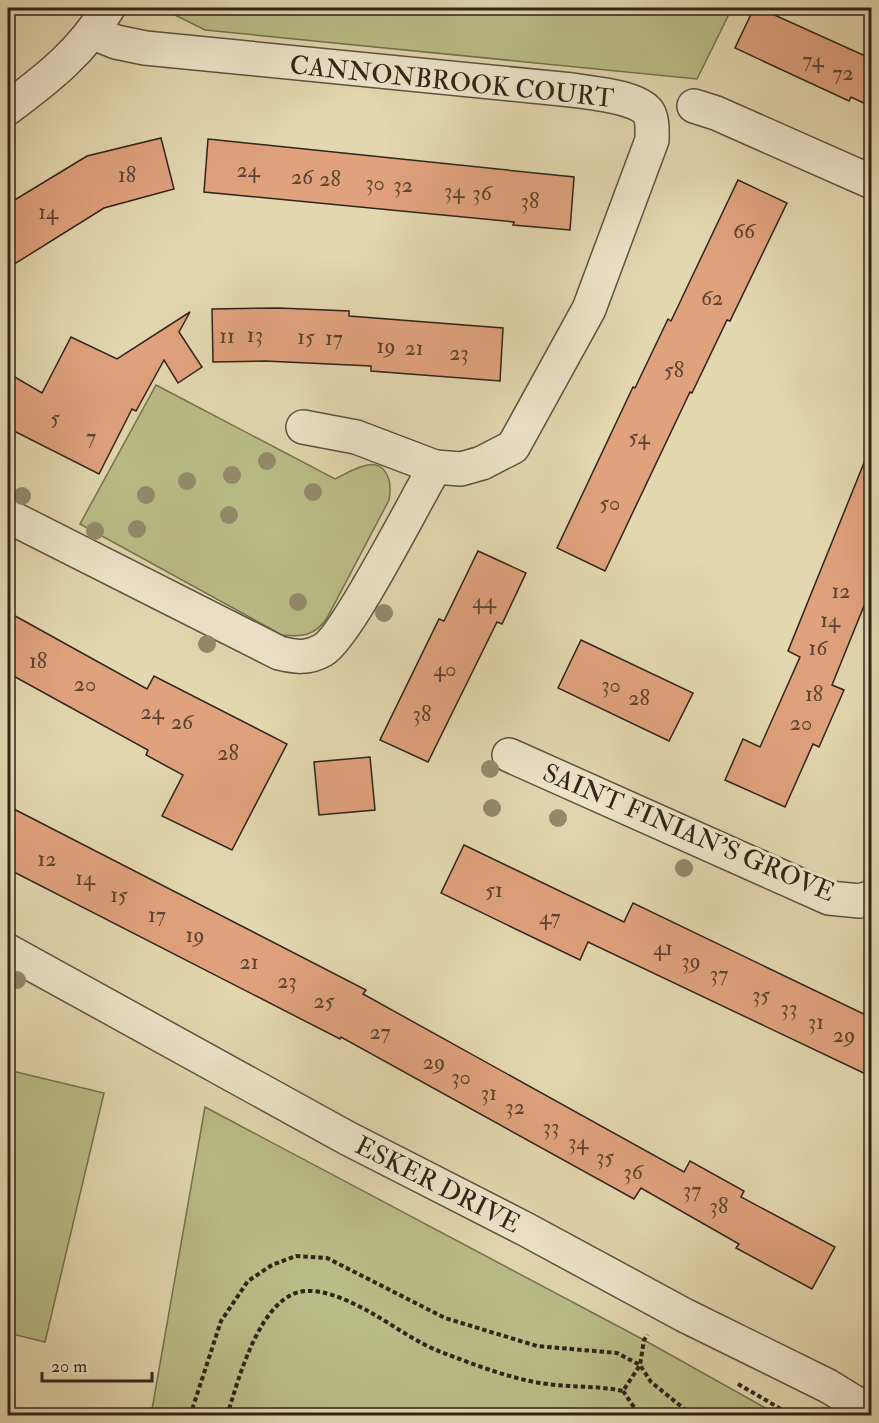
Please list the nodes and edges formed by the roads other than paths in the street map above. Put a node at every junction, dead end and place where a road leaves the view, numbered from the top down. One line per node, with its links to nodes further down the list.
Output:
1 (101, 20): 3 (street); 6 (street, CANNONBROOK COURT)
2 (694, 106): 4 (street)
3 (8, 108)
4 (872, 182)
5 (303, 427): 6 (street, CANNONBROOK COURT)
6 (435, 467): 7 (street)
7 (8, 516)
8 (508, 755): 9 (street, SAINT FINIAN'S GROVE)
9 (872, 897)
10 (8, 951): 11 (street, ESKER DRIVE)
11 (872, 1413)

